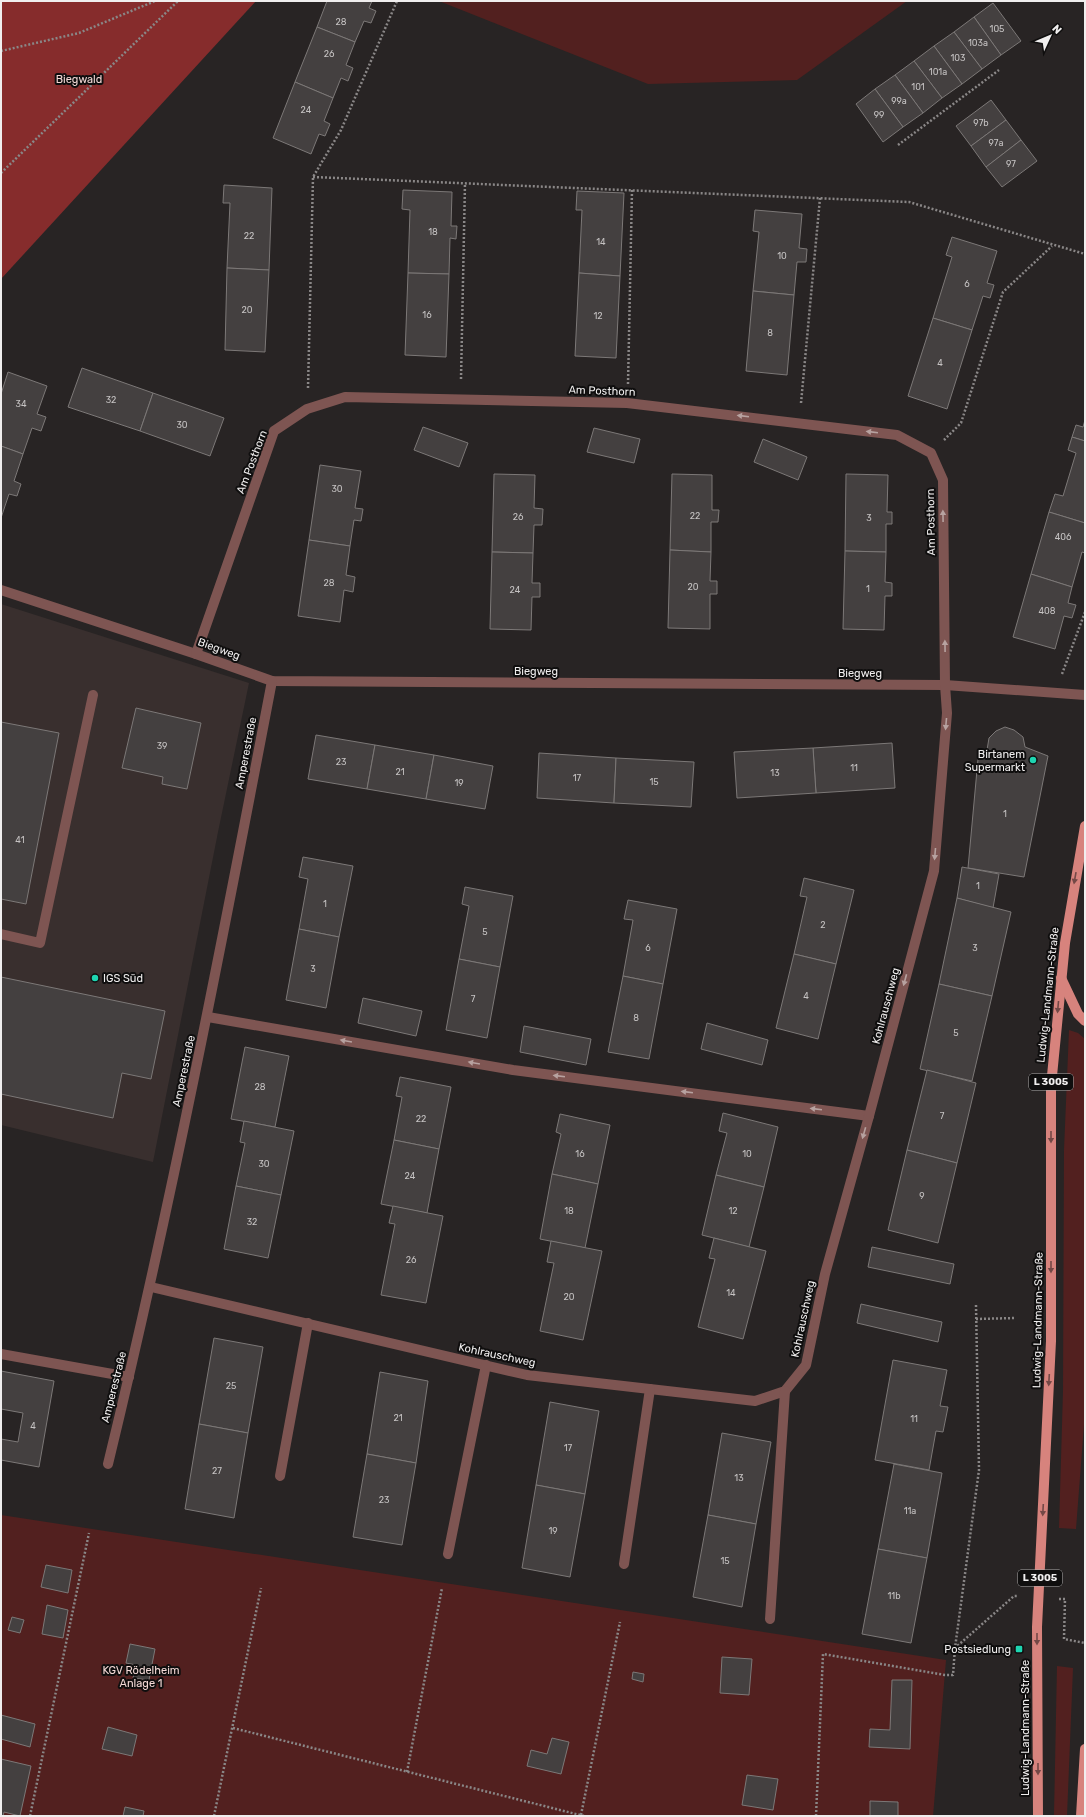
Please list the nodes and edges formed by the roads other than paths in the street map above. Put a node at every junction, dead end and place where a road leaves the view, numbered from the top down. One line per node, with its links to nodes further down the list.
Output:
1 (1, 590): 2 (street, Biegweg)
2 (196, 654): 3 (street, Biegweg); 4 (street, Am Posthorn, one-way to 2)
3 (272, 681): 4 (street, Biegweg); 10 (street, Amperestraße)
4 (945, 685): 6 (street, Biegweg); 12 (street, Kohlrauschweg, one-way to 12)
5 (93, 695): 8 (street)
6 (1085, 695)
7 (1085, 826): 9 (main road, Ludwig-Landmann-Straße / L 3005, one-way to 9)
8 (1, 934)
9 (1060, 978): 11 (main road); 26 (main road, Ludwig-Landmann-Straße / L 3005, one-way to 26)
10 (208, 1017): 12 (street, one-way to 10); 13 (street, Amperestraße)
11 (1085, 1021)
12 (869, 1116): 19 (street, Kohlrauschweg, one-way to 19)
13 (150, 1287): 14 (street, Kohlrauschweg); 17 (street, Amperestraße)
14 (308, 1324): 16 (street, Kohlrauschweg); 21 (street)
15 (1, 1354): 17 (street)
16 (486, 1365): 18 (street, Kohlrauschweg); 22 (street)
17 (129, 1377): 20 (street, Amperestraße)
18 (650, 1389): 19 (street, Kohlrauschweg); 23 (street)
19 (785, 1391): 24 (street)
20 (108, 1464)
21 (280, 1476)
22 (448, 1554)
23 (624, 1564)
24 (770, 1619)
25 (1085, 1749): 27 (main road)
26 (1038, 1816)
27 (1081, 1816)

